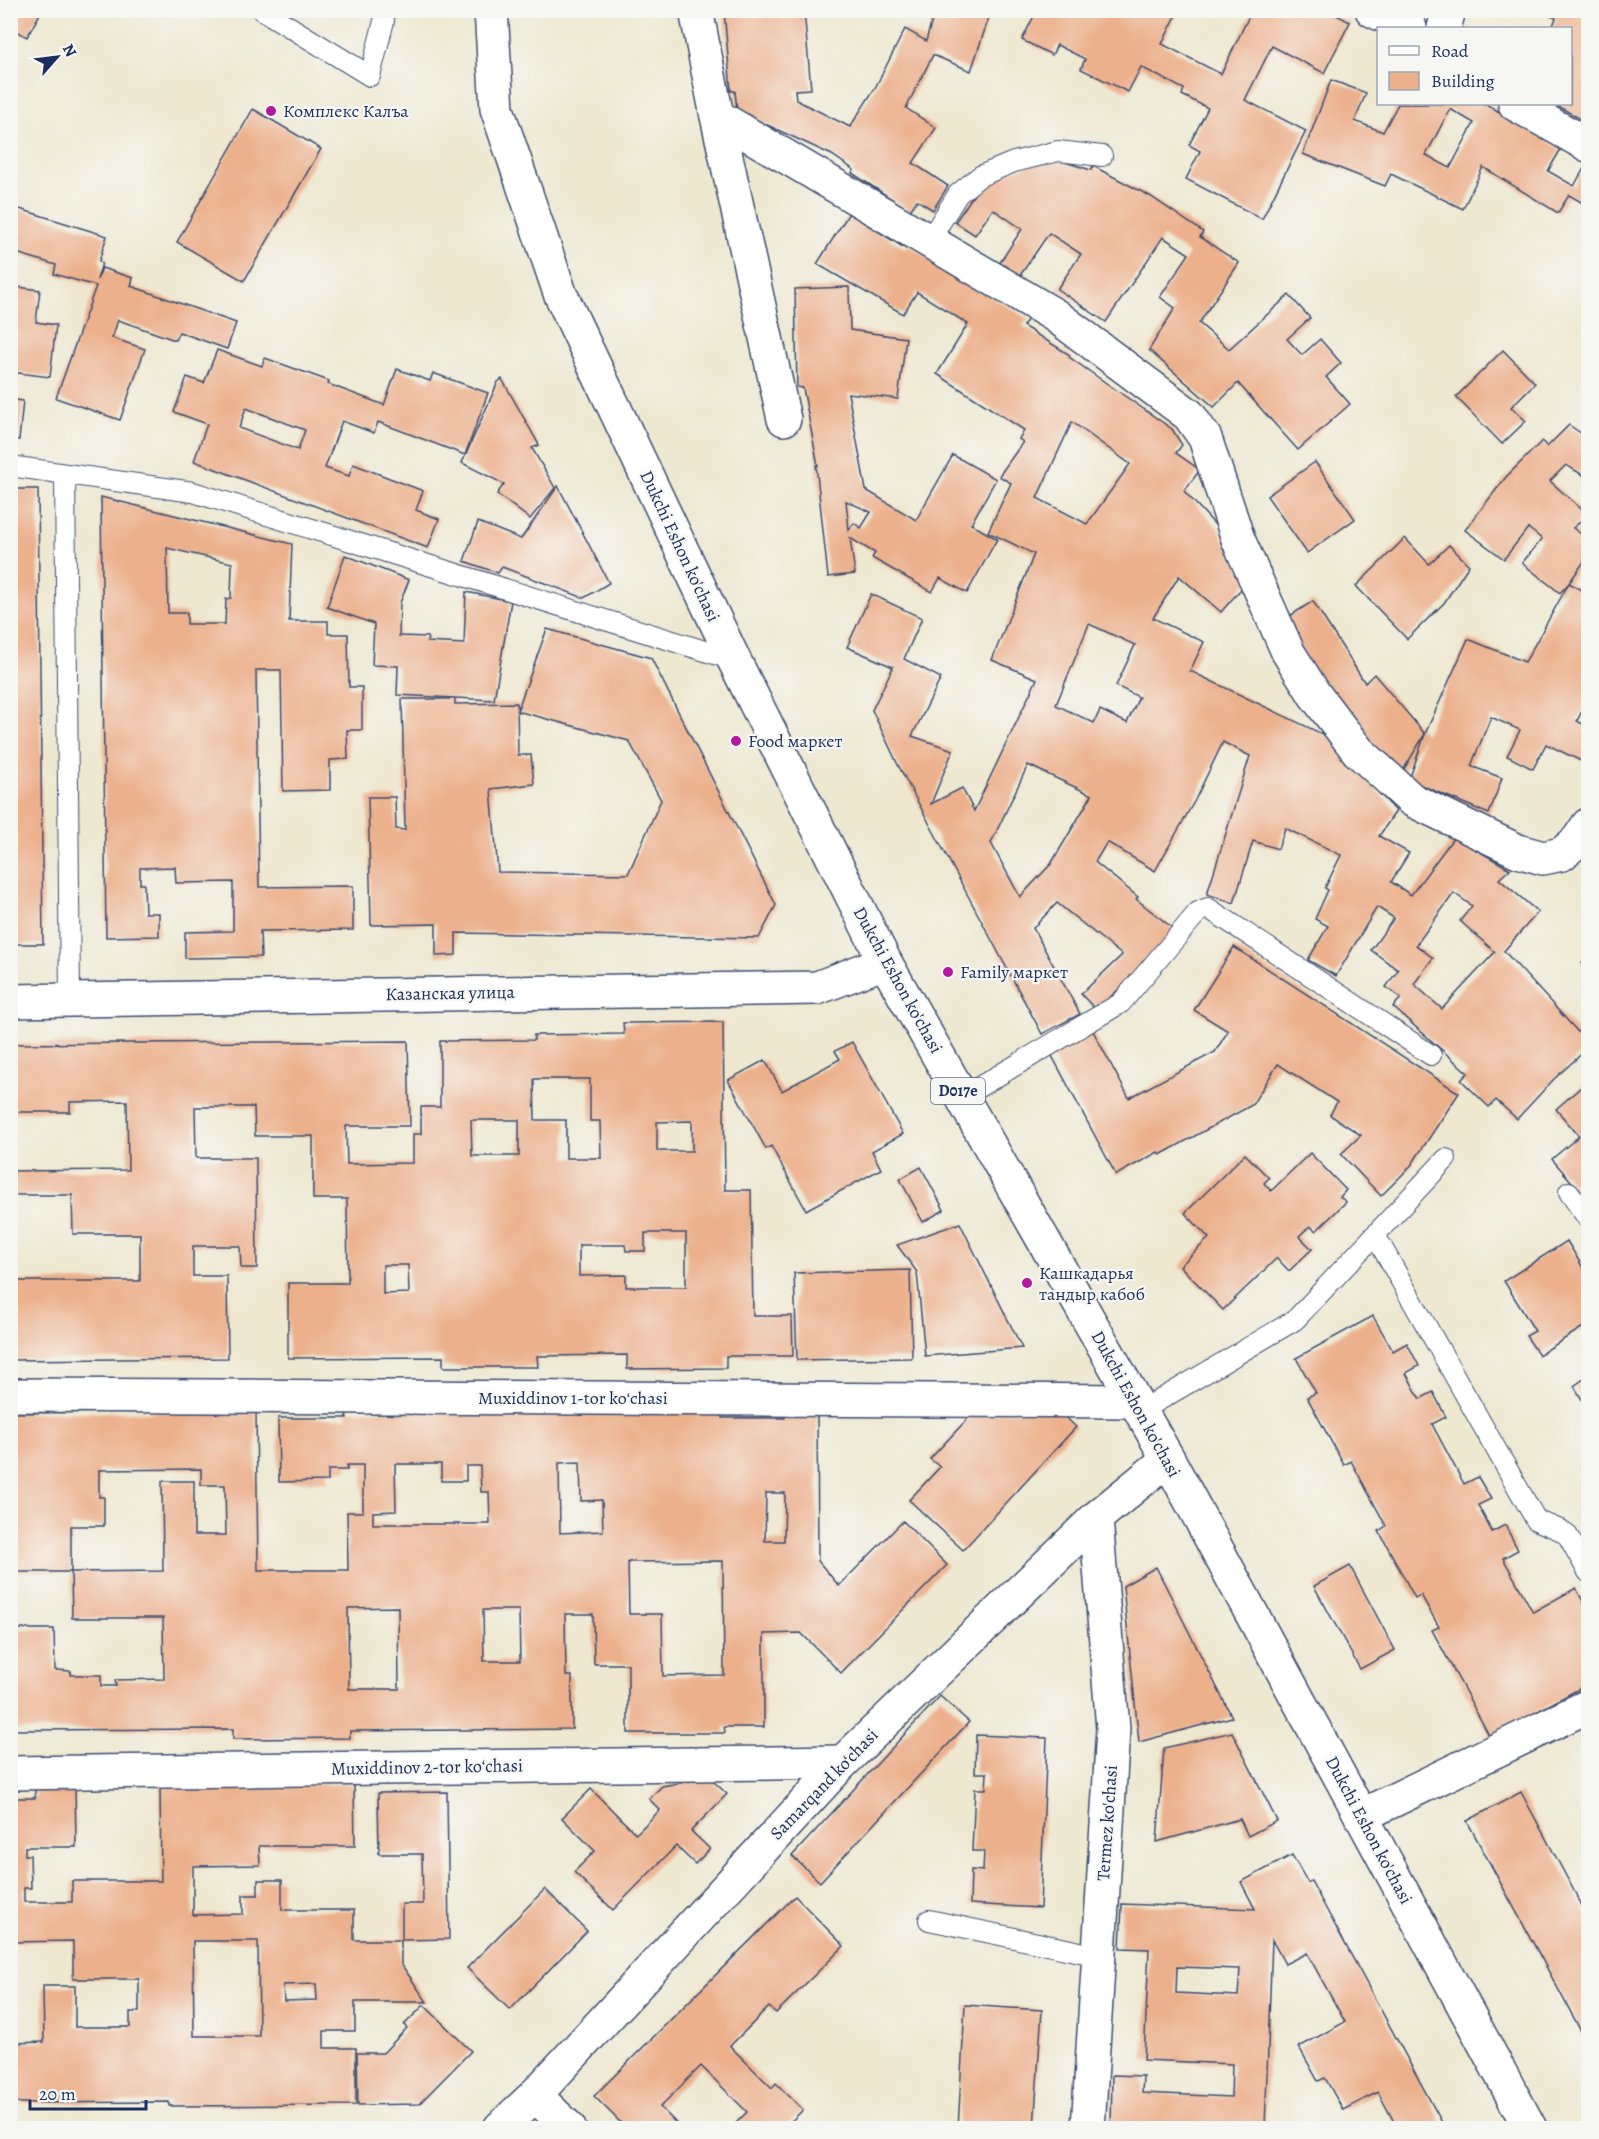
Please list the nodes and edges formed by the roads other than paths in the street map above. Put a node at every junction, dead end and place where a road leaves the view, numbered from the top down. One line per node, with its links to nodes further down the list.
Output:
1 (262, 10): 6 (lane)
2 (492, 10): 17 (street, Dukchi Eshon ko'chasi / D017e)
3 (696, 10): 10 (street)
4 (1372, 10): 7 (street)
5 (1449, 10): 8 (street)
6 (384, 21)
7 (1408, 27)
8 (1444, 27)
9 (1517, 105): 11 (street)
10 (717, 116): 13 (street); 14 (street)
11 (1588, 145)
12 (1102, 156): 13 (lane)
13 (929, 241): 18 (street)
14 (784, 419)
15 (10, 466): 16 (lane)
16 (64, 474): 17 (lane); 20 (lane)
17 (734, 660): 19 (street, Dukchi Eshon ko'chasi / D017e)
18 (1588, 825)
19 (885, 962): 20 (street, Казанская улица); 23 (street, Dukchi Eshon ko'chasi / D017e)
20 (70, 998): 21 (street, Казанская улица)
21 (10, 1000)
22 (1431, 1055): 23 (lane)
23 (962, 1097): 29 (street, Dukchi Eshon ko'chasi / D017e)
24 (1446, 1159): 27 (lane)
25 (1569, 1192): 26 (lane)
26 (1588, 1219)
27 (1375, 1235): 29 (lane); 32 (lane)
28 (10, 1395): 29 (street, Muxiddinov 1-tor koʻchasi)
29 (1138, 1406): 30 (street, Dukchi Eshon ko'chasi / D017e)
30 (1168, 1459): 31 (street, Samarqand ko‘chasi); 36 (street, Dukchi Eshon ko'chasi / D017e)
31 (1096, 1518): 34 (street, Samarqand ko‘chasi); 38 (street, Termez ko'chasi)
32 (1588, 1572)
33 (1588, 1706): 36 (street)
34 (843, 1762): 35 (street, Muxiddinov 2-tor koʻchasi); 39 (street, Samarqand ko‘chasi)
35 (10, 1773)
36 (1361, 1816): 43 (street, Dukchi Eshon ko'chasi / D017e)
37 (929, 1920): 38 (lane)
38 (1099, 1956): 42 (street, Termez ko'chasi)
39 (535, 2095): 40 (street, Samarqand ko‘chasi); 41 (street)
40 (500, 2128)
41 (569, 2128)
42 (1088, 2128)
43 (1530, 2128)

